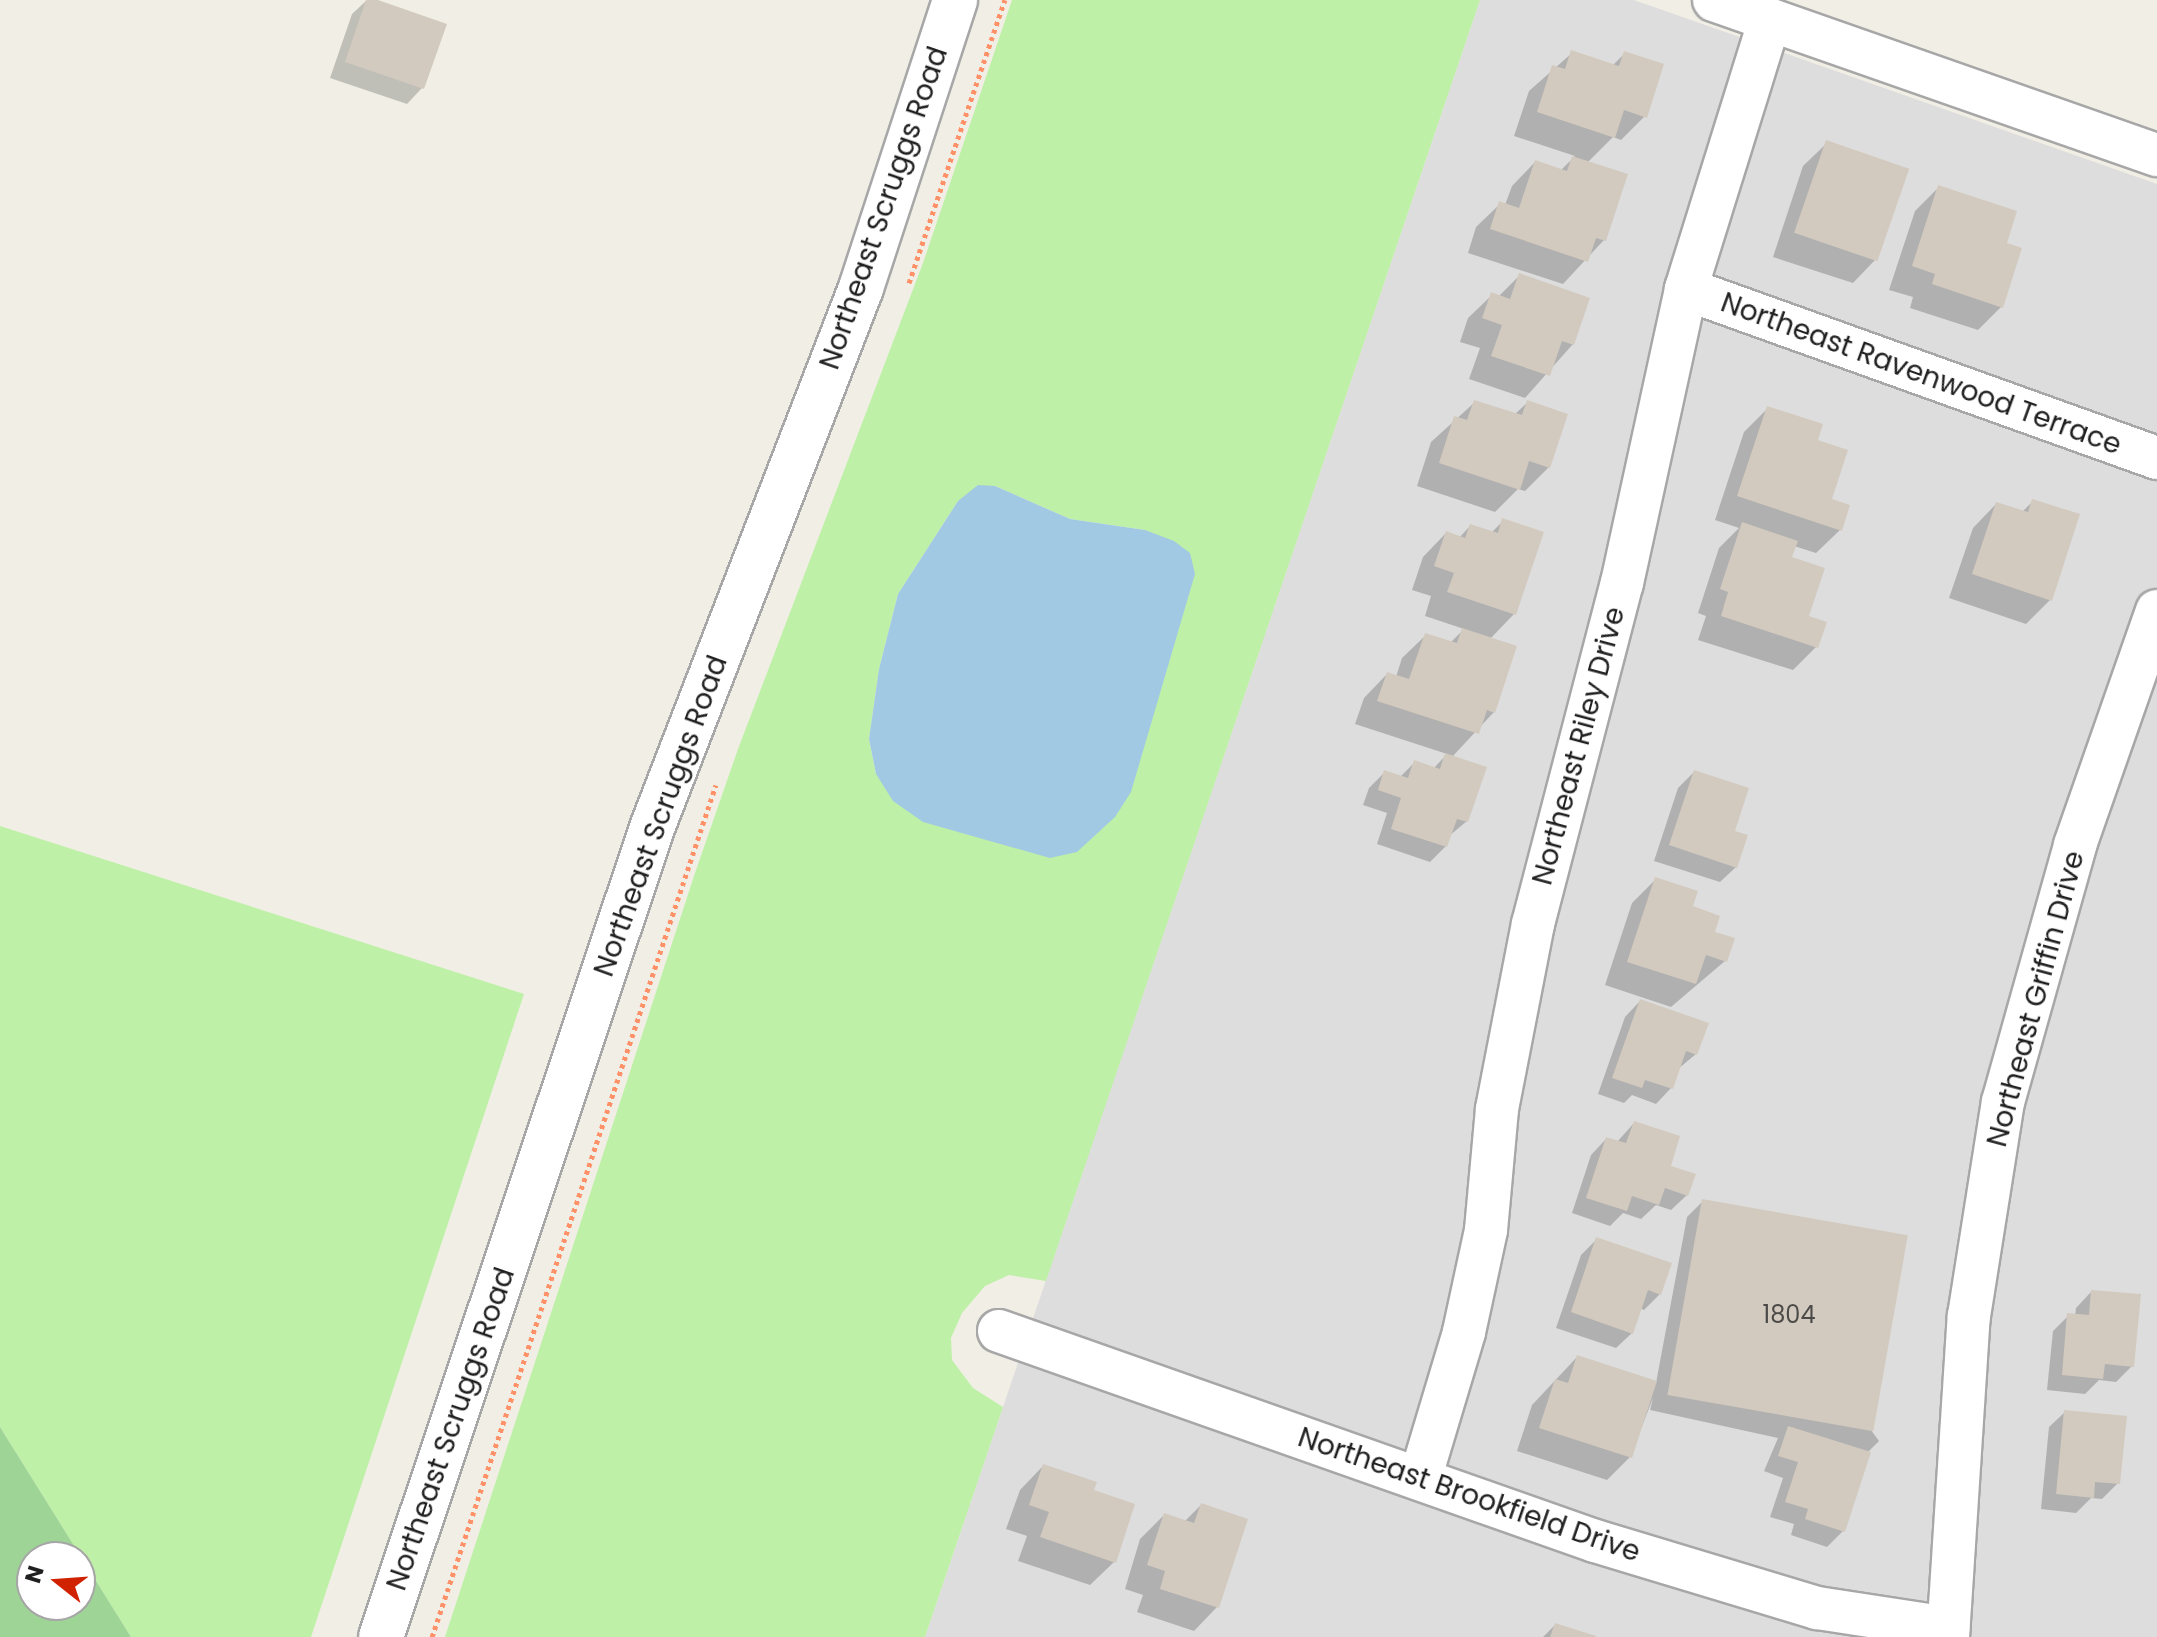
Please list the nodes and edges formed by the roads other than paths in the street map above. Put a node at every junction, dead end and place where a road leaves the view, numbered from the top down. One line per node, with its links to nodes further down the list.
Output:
1 (955, 0): 11 (street, Northeast Scruggs Road)
2 (1714, 0): 3 (street)
3 (1770, 20): 4 (street); 5 (street, Northeast Riley Drive)
4 (2157, 155)
5 (1686, 289): 6 (street, Northeast Ravenwood Terrace); 9 (street, Northeast Riley Drive)
6 (2157, 458)
7 (2157, 611): 10 (street, Northeast Griffin Drive)
8 (999, 1331): 9 (street, Northeast Brookfield Drive)
9 (1420, 1479): 10 (street, Northeast Brookfield Drive)
10 (1948, 1633)
11 (381, 1637)

